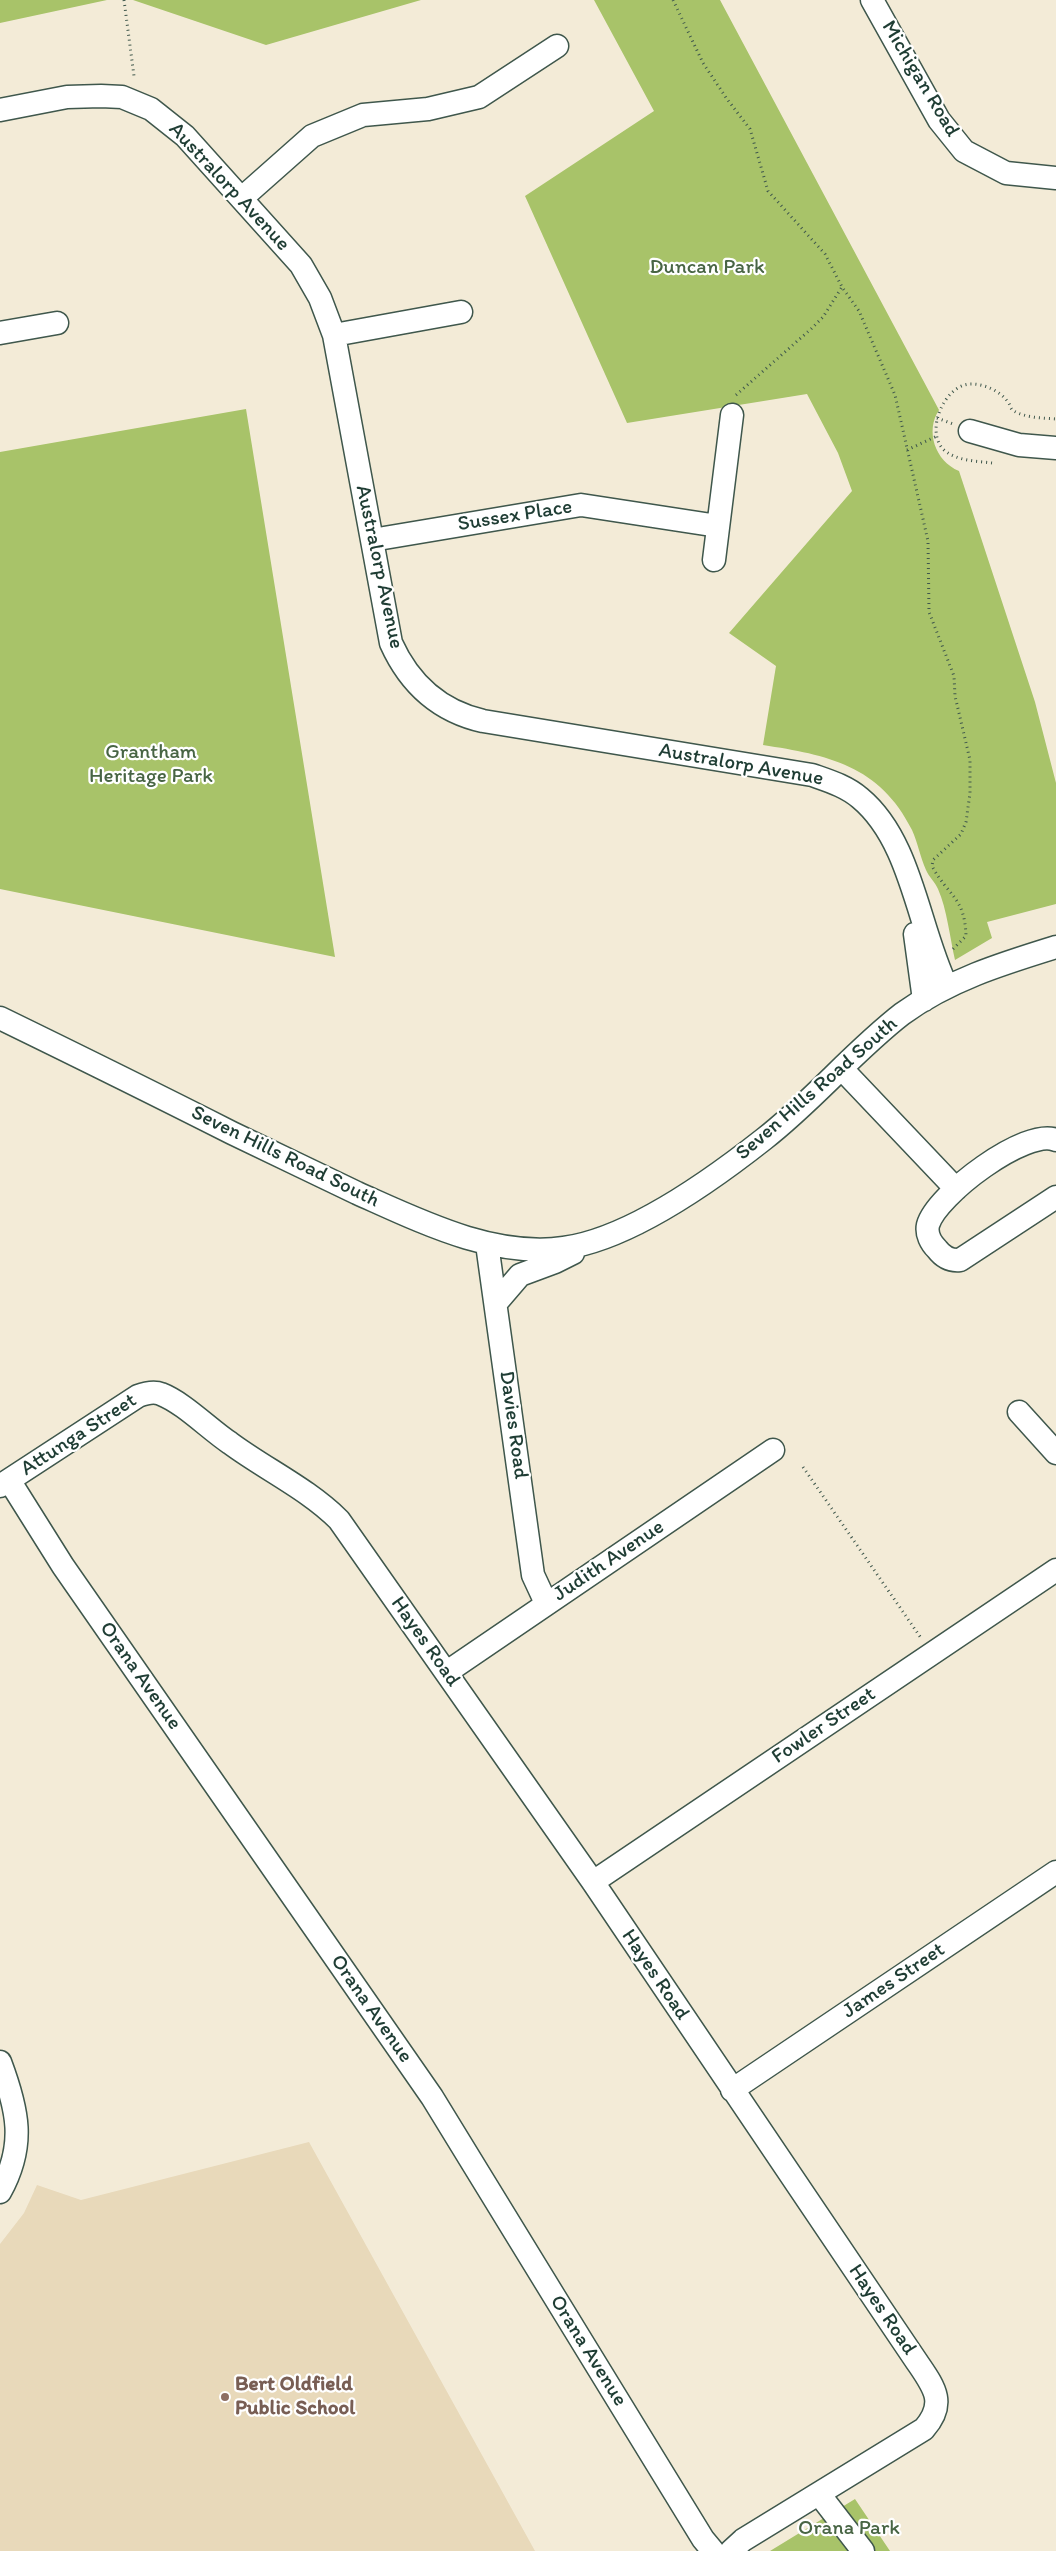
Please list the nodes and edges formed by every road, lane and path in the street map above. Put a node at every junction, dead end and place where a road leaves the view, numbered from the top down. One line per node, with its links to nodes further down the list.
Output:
1 (124, 0): 5 (path)
2 (673, 0): 9 (path)
3 (872, 0): 7 (street, Michigan Road)
4 (556, 46): 8 (street)
5 (134, 76)
6 (0, 110): 8 (street, Australorp Avenue)
7 (1056, 178)
8 (242, 198): 13 (street, Australorp Avenue)
9 (842, 287): 14 (path); 18 (path)
10 (461, 312): 13 (street)
11 (57, 323): 12 (street)
12 (0, 333)
13 (334, 335): 20 (street, Australorp Avenue)
14 (732, 415): 19 (street)
15 (970, 431): 17 (street)
16 (938, 436): 18 (path)
17 (1056, 448)
18 (907, 450): 24 (path)
19 (718, 526): 20 (street, Sussex Place); 21 (street)
20 (372, 540): 22 (street, Australorp Avenue)
21 (714, 560)
22 (908, 879): 24 (street, Australorp Avenue); 26 (street, Australorp Avenue)
23 (1056, 947): 25 (street, Seven Hills Road South)
24 (935, 964): 25 (street, Australorp Avenue)
25 (947, 987): 26 (street, Seven Hills Road South)
26 (924, 1000): 28 (street, Seven Hills Road South)
27 (0, 1018): 32 (street, Seven Hills Road South)
28 (842, 1069): 30 (street); 33 (street, Seven Hills Road South)
29 (1056, 1140): 30 (street)
30 (956, 1189): 31 (street)
31 (1056, 1197)
32 (487, 1244): 33 (street, Seven Hills Road South); 34 (street, Davies Road)
33 (583, 1245): 34 (street, Seven Hills Road South)
34 (496, 1303): 42 (street, Davies Road)
35 (161, 1394): 40 (street, Attunga Street); 44 (street, Hayes Road)
36 (1020, 1412): 38 (street)
37 (773, 1450): 42 (street, Judith Avenue)
38 (1056, 1453)
39 (803, 1467): 43 (path)
40 (5, 1483): 51 (street, Orana Avenue)
41 (1056, 1570): 46 (street, Fowler Street)
42 (546, 1603): 44 (street, Judith Avenue)
43 (921, 1639)
44 (446, 1672): 46 (street, Hayes Road)
45 (1056, 1872): 48 (street, James Street)
46 (593, 1882): 48 (street, Hayes Road)
47 (0, 2062): 49 (street)
48 (732, 2090): 50 (street, Hayes Road)
49 (0, 2192)
50 (820, 2494): 52 (street, Hayes Road); 53 (street)
51 (713, 2551)
52 (731, 2551)
53 (863, 2551)

